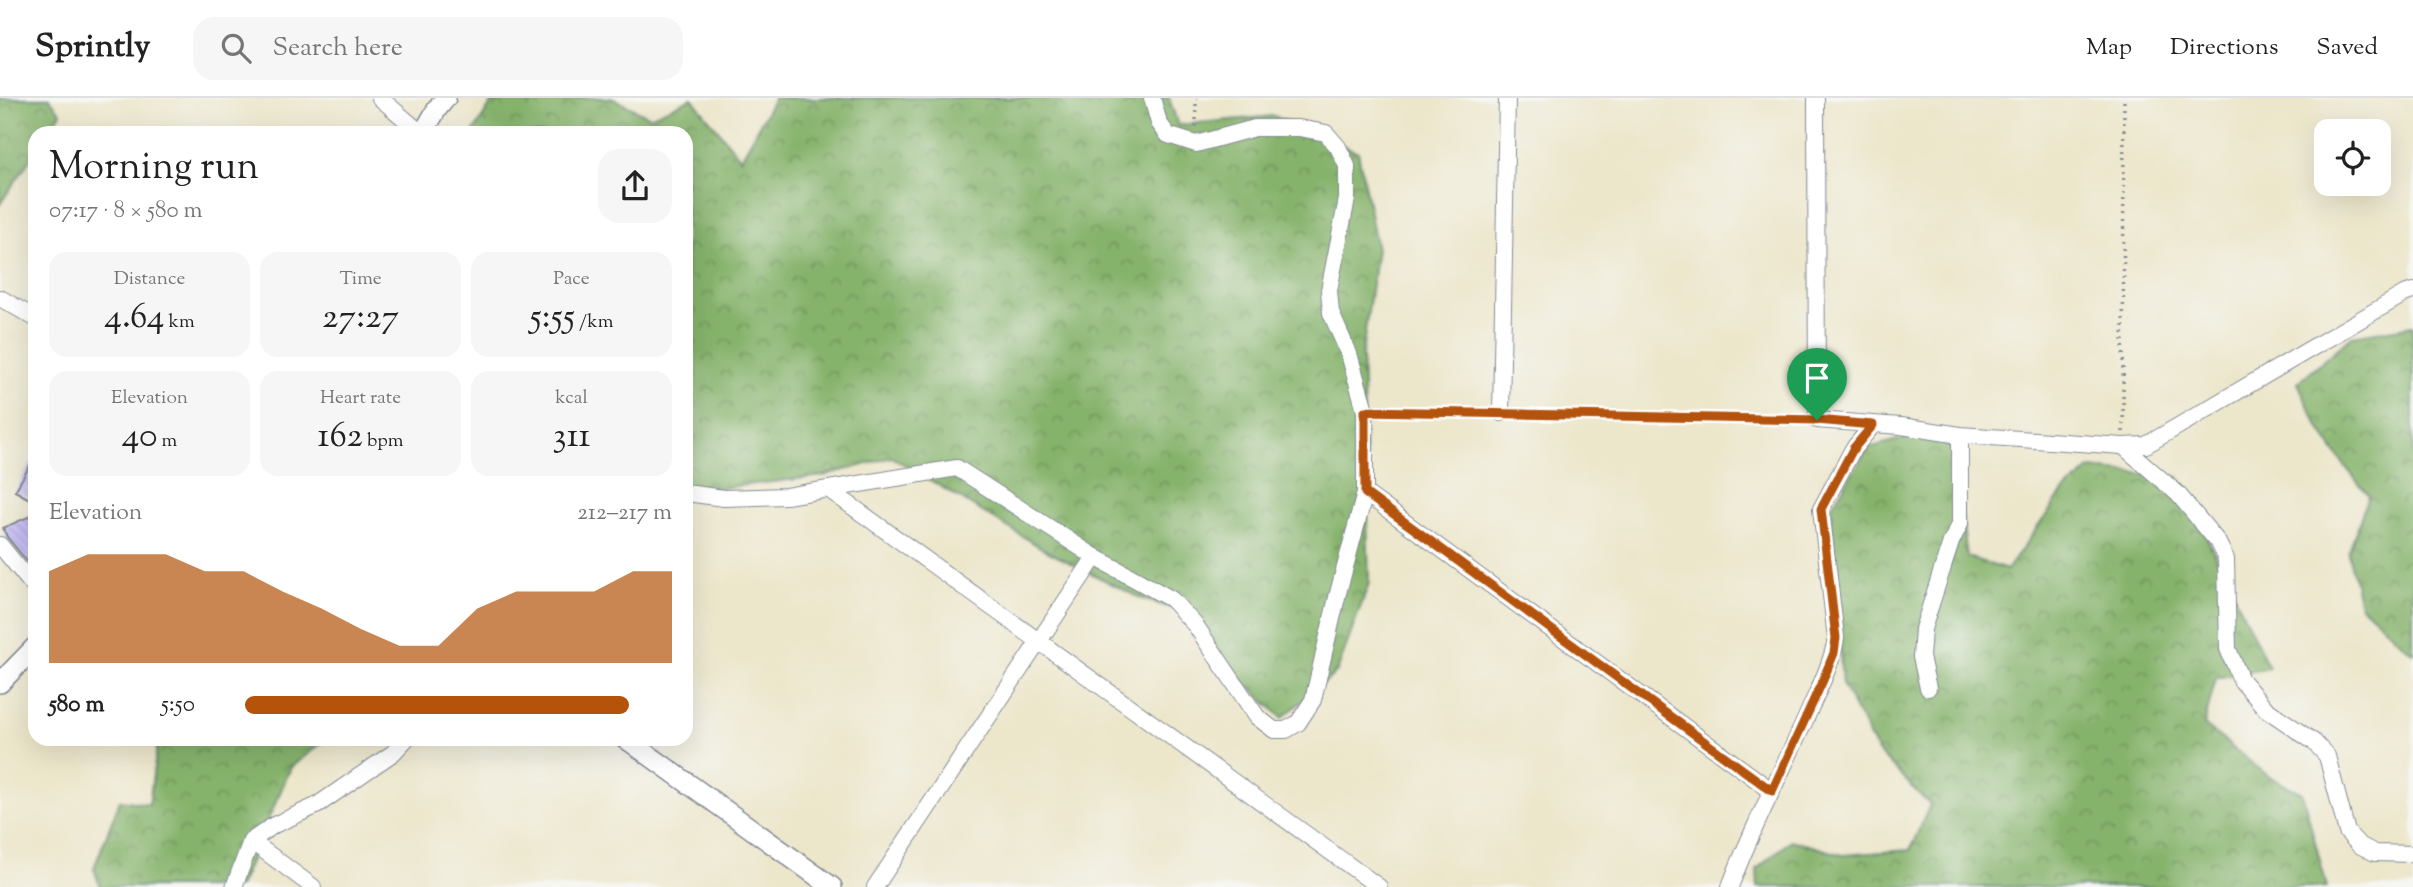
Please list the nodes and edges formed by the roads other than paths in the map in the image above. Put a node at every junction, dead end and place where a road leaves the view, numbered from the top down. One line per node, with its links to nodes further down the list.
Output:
1 (380, 98): 6 (street)
2 (446, 98): 7 (street)
3 (1152, 98): 16 (street)
4 (1507, 98): 11 (street)
5 (1816, 98): 12 (street)
6 (414, 126)
7 (426, 126)
8 (2413, 291): 14 (street)
9 (0, 298): 10 (street)
10 (28, 314)
11 (1501, 413)
12 (1873, 425): 13 (street); 27 (street)
13 (1960, 435): 14 (street); 24 (street)
14 (2123, 446): 29 (street)
15 (828, 489): 17 (street); 19 (street); 21 (street)
16 (1365, 493): 19 (street); 27 (street)
17 (693, 494)
18 (0, 545): 20 (street)
19 (1095, 557): 21 (street)
20 (28, 579)
21 (1039, 642): 33 (street); 34 (street)
22 (28, 654): 23 (street)
23 (0, 683)
24 (1928, 688)
25 (400, 746): 28 (street)
26 (636, 746): 32 (street)
27 (1772, 791): 35 (street)
28 (250, 841): 30 (street); 31 (street)
29 (2413, 854)
30 (234, 887)
31 (313, 887)
32 (832, 887)
33 (875, 887)
34 (1379, 887)
35 (1730, 887)

